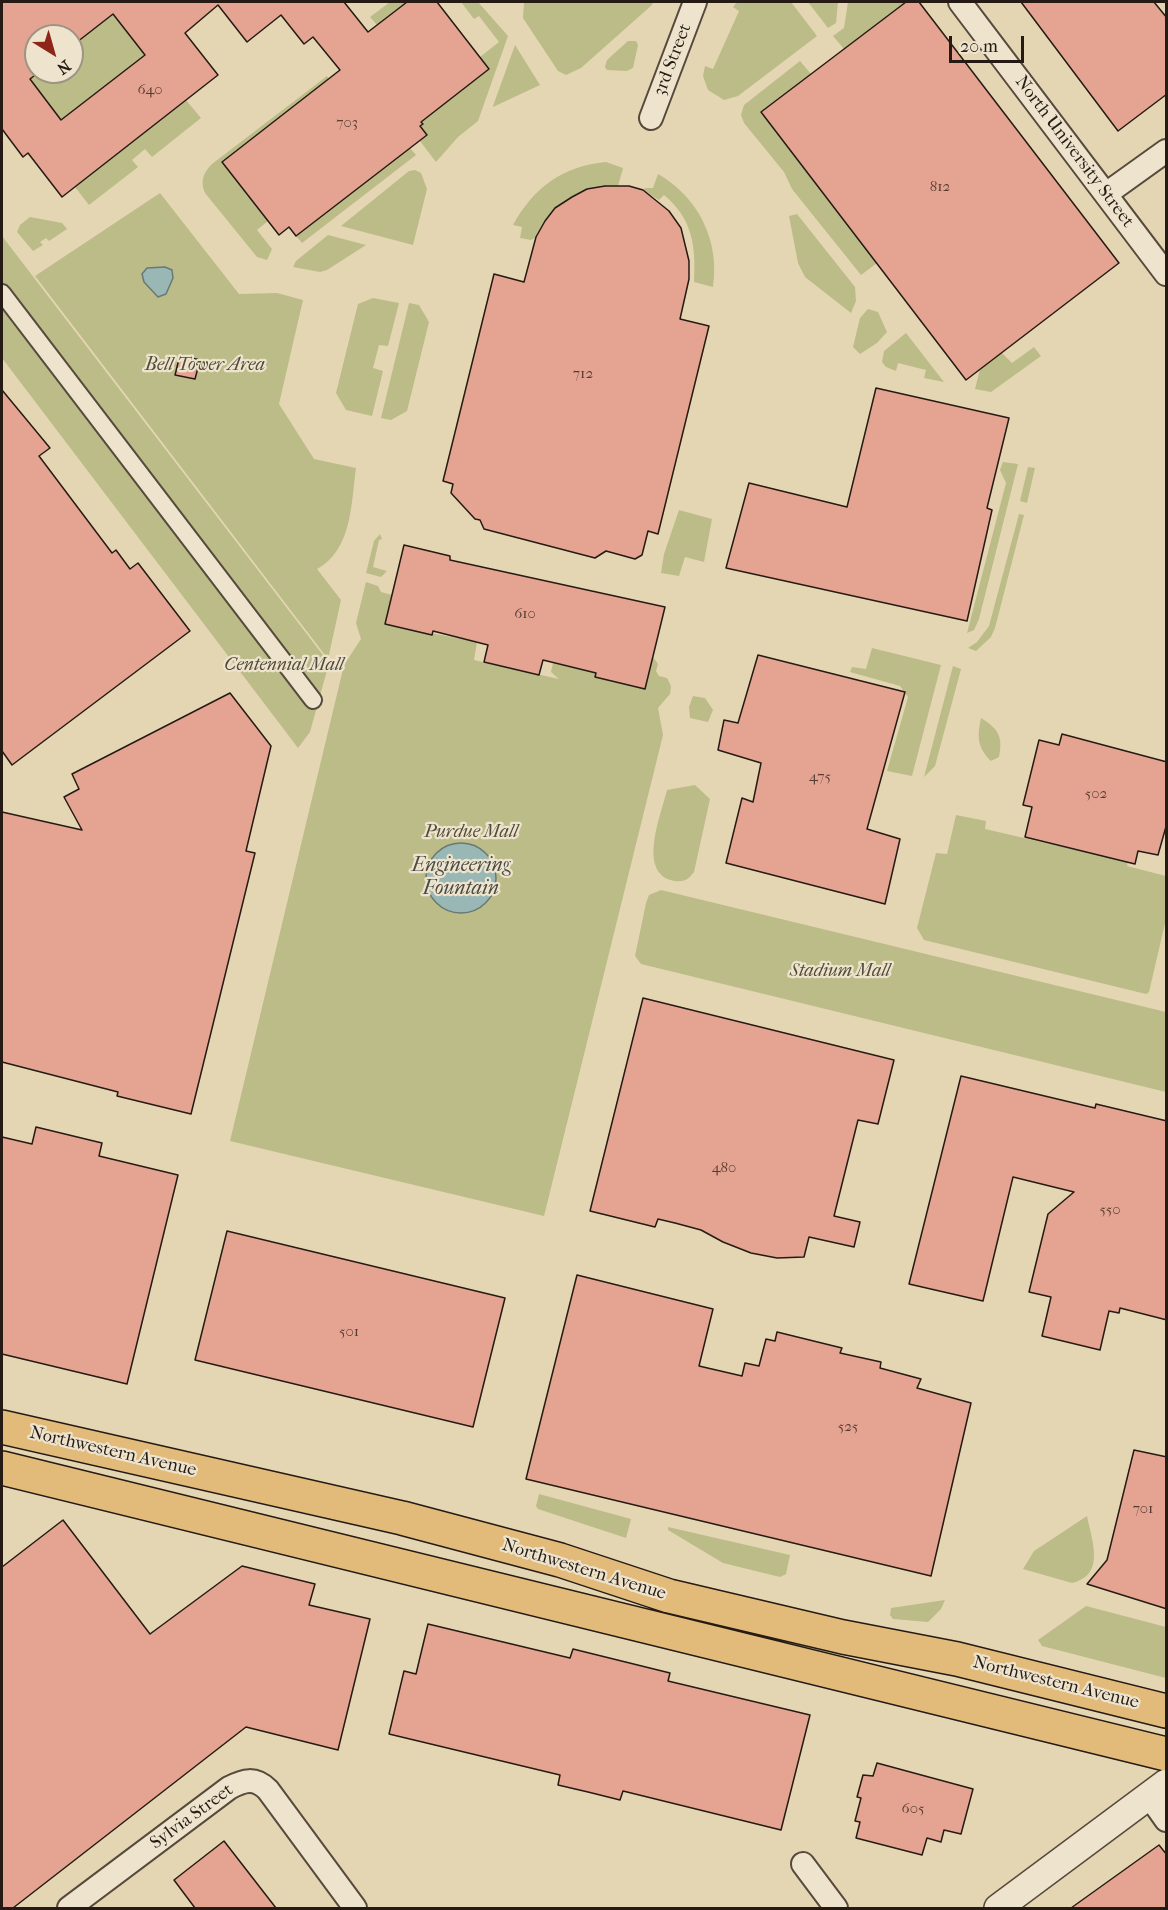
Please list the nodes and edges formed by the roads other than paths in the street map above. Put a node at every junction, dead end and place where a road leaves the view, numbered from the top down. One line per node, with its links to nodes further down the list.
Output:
1 (695, 2): 3 (street, 3rd Street)
2 (960, 2): 5 (street, North University Street)
3 (651, 118)
4 (1167, 151): 5 (street)
5 (1106, 194): 6 (street, North University Street)
6 (1167, 274)
7 (2, 293): 8 (street)
8 (313, 700)
9 (2, 1427): 11 (main road, Northwestern Avenue)
10 (2, 1468): 12 (main road, Northwestern Avenue)
11 (1167, 1711)
12 (1167, 1754)
13 (1158, 1789): 14 (street); 19 (street)
14 (1167, 1820)
15 (803, 1864): 18 (street)
16 (69, 1908): 17 (street, Sylvia Street)
17 (355, 1908)
18 (837, 1908)
19 (998, 1908)

